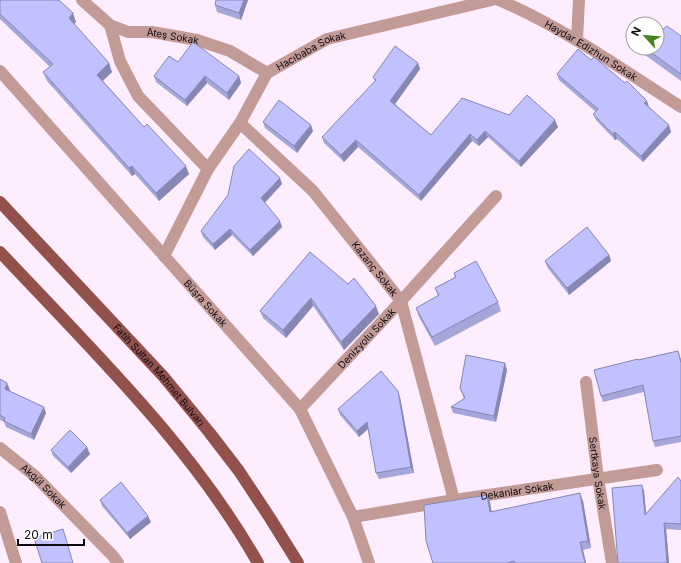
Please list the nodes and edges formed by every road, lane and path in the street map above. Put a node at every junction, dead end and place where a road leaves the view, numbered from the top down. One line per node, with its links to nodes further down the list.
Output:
1 (82, 0): 5 (street, Ateş Sokak)
2 (492, 0): 8 (street, Hacıbaba Sokak)
3 (499, 0): 6 (street, Haydar Edizhun Sokak)
4 (579, 0): 6 (street)
5 (110, 25): 8 (street, Ateş Sokak); 11 (street)
6 (577, 40): 9 (street, Haydar Edizhun Sokak)
7 (0, 71): 15 (street, Büşra Sokak)
8 (267, 73): 10 (street, Hacıbaba Sokak)
9 (681, 106)
10 (240, 123): 11 (street, Hacıbaba Sokak); 16 (street, Kazanç Sokak)
11 (208, 169): 15 (street, Hacıbaba Sokak)
12 (496, 196): 16 (street, Denizyolu Sokak)
13 (0, 202): 28 (main road, Fatih Sultan Mehmet Bulvarı)
14 (0, 252): 27 (main road)
15 (164, 256): 18 (street, Büşra Sokak)
16 (401, 301): 18 (street, Denizyolu Sokak); 22 (street, Kazanç Sokak)
17 (586, 382): 21 (street, Sertkaya Sokak)
18 (300, 408): 24 (street, Büşra Sokak)
19 (0, 448): 26 (street, Akgül Sokak)
20 (657, 470): 21 (street, Dekanlar Sokak)
21 (598, 478): 22 (street, Dekanlar Sokak); 30 (street, Sertkaya Sokak)
22 (454, 500): 24 (street, Dekanlar Sokak)
23 (0, 512): 25 (street)
24 (353, 517): 29 (street, Büşra Sokak)
25 (16, 563)
26 (118, 563)
27 (258, 563)
28 (298, 563)
29 (369, 563)
30 (612, 563)

